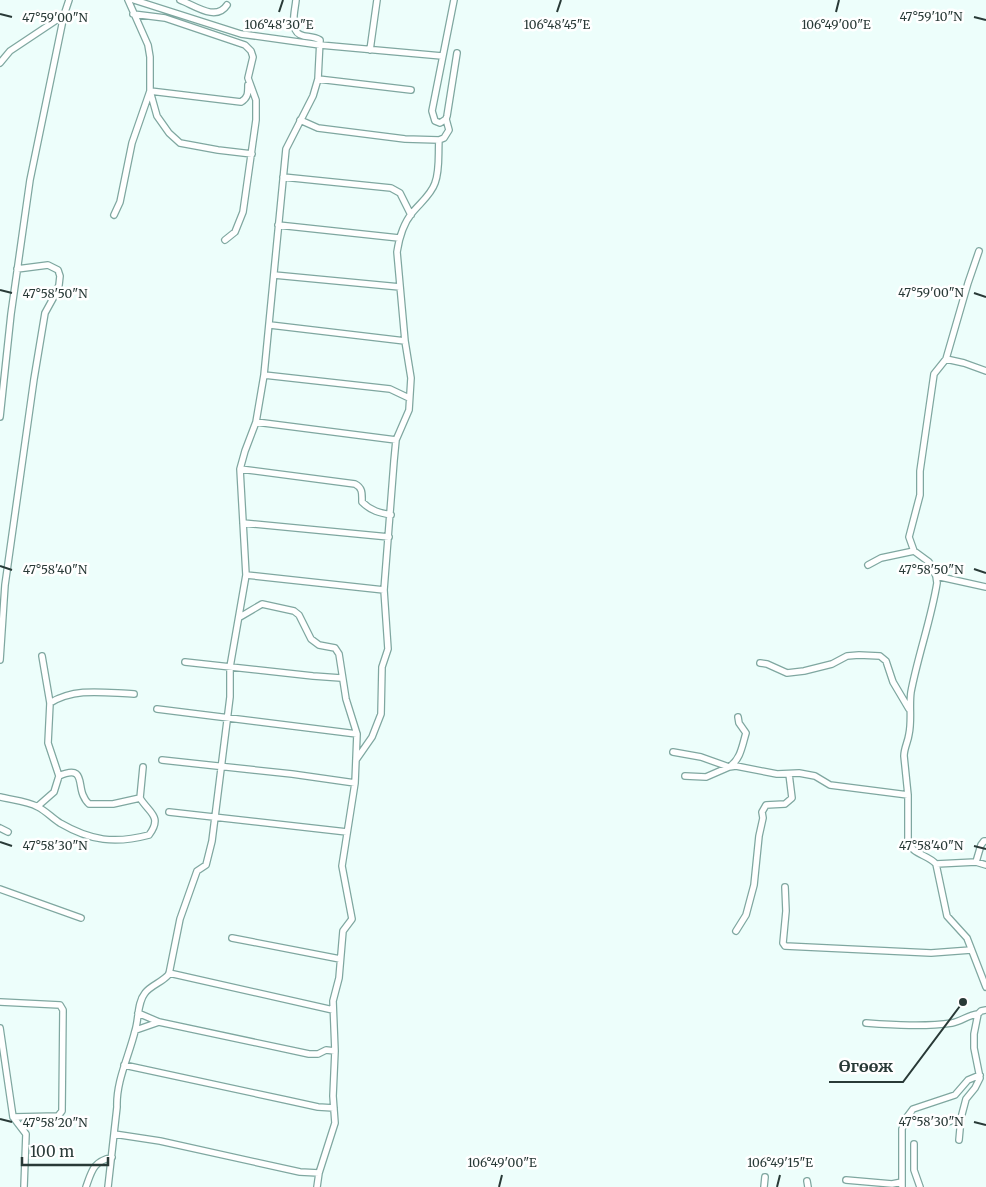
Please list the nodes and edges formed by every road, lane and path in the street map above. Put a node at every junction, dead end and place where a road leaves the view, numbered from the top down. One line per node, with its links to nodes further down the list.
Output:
1 (69, 0): 10 (street)
2 (128, 0): 9 (street)
3 (134, 0): 11 (street)
4 (180, 0): 8 (street)
5 (296, 0): 11 (street)
6 (377, 0): 12 (street)
7 (454, 0): 14 (street)
8 (227, 5)
9 (133, 14): 17 (street); 19 (street)
10 (64, 15): 15 (street); 31 (street)
11 (320, 45): 12 (street); 16 (street)
12 (370, 50): 14 (street)
13 (457, 53): 20 (street)
14 (442, 56): 20 (street)
15 (0, 62)
16 (318, 79): 18 (street); 21 (street)
17 (249, 83): 19 (street); 23 (street)
18 (412, 90)
19 (150, 91): 23 (street); 25 (street)
20 (446, 119): 22 (street)
21 (300, 120): 22 (street); 24 (street)
22 (439, 140): 26 (street)
23 (252, 154): 29 (street)
24 (283, 177): 26 (street); 27 (street)
25 (114, 215)
26 (411, 215): 28 (street)
27 (278, 225): 28 (street); 32 (street)
28 (399, 238): 33 (street)
29 (225, 240)
30 (979, 251): 38 (street)
31 (17, 268): 37 (street); 57 (street)
32 (274, 275): 33 (street); 34 (street)
33 (400, 287): 35 (street)
34 (270, 325): 35 (street); 40 (street)
35 (405, 341): 41 (street)
36 (0, 342): 37 (street)
37 (8, 345): 42 (street)
38 (946, 360): 39 (street); 49 (street)
39 (986, 371)
40 (264, 375): 41 (street); 43 (street)
41 (409, 398): 44 (street)
42 (0, 417)
43 (256, 422): 44 (street); 45 (street)
44 (396, 440): 46 (street)
45 (240, 469): 46 (street); 47 (street)
46 (391, 515): 48 (street)
47 (243, 523): 48 (street); 51 (street)
48 (388, 538): 54 (street)
49 (914, 551): 50 (street); 52 (street)
50 (868, 565)
51 (246, 575): 54 (street); 55 (street)
52 (936, 576): 53 (street); 65 (street)
53 (986, 587)
54 (384, 590): 71 (street)
55 (240, 617): 60 (street); 61 (street)
56 (42, 656): 63 (street)
57 (0, 660)
58 (185, 662): 60 (street)
59 (760, 663): 65 (street)
60 (230, 667): 61 (street); 67 (street)
61 (342, 678): 68 (street)
62 (134, 694): 63 (street)
63 (50, 703): 76 (street)
64 (157, 709): 67 (street)
65 (909, 709): 79 (street)
66 (738, 717): 73 (street)
67 (227, 718): 68 (street); 72 (street)
68 (356, 734): 71 (street)
69 (673, 752): 73 (street)
70 (162, 760): 72 (street)
71 (356, 760): 78 (street)
72 (221, 766): 78 (street); 84 (street)
73 (729, 766): 75 (street); 77 (street)
74 (143, 767): 81 (street)
75 (789, 774): 79 (street); 95 (street)
76 (59, 776): 81 (street); 82 (street)
77 (684, 776)
78 (355, 783): 87 (street)
79 (908, 795): 90 (street)
80 (0, 797): 82 (street)
81 (140, 798): 82 (street)
82 (38, 806)
83 (169, 812): 84 (street)
84 (215, 816): 87 (street); 99 (street)
85 (0, 828): 86 (street)
86 (8, 832)
87 (347, 832): 98 (street)
88 (986, 841): 89 (street)
89 (976, 862): 90 (street); 91 (street)
90 (936, 864): 97 (street)
91 (986, 865)
92 (785, 887): 97 (street)
93 (0, 889): 94 (street)
94 (81, 918)
95 (736, 931)
96 (232, 938): 98 (street)
97 (971, 950): 100 (street)
98 (340, 960): 102 (street)
99 (170, 973): 102 (street); 104 (street)
100 (985, 984)
101 (0, 1002): 114 (street)
102 (333, 1010): 110 (street)
103 (986, 1010): 105 (street)
104 (138, 1014): 106 (street); 109 (street)
105 (978, 1014): 107 (street); 112 (street)
106 (159, 1022): 109 (street); 110 (street)
107 (866, 1023)
108 (0, 1028): 114 (street)
109 (136, 1030): 111 (street)
110 (336, 1052): 113 (street)
111 (124, 1065): 113 (street); 117 (street)
112 (982, 1078): 115 (street); 124 (street)
113 (334, 1108): 121 (street)
114 (14, 1117): 125 (street)
115 (961, 1118): 116 (street); 118 (street)
116 (945, 1123)
117 (114, 1134): 120 (street); 121 (street)
118 (959, 1140)
119 (914, 1144): 130 (street)
120 (112, 1157): 126 (street); 127 (street)
121 (319, 1173): 128 (street)
122 (765, 1177): 129 (street)
123 (846, 1180): 124 (street)
124 (902, 1184)
125 (24, 1187)
126 (86, 1187)
127 (108, 1187)
128 (317, 1187)
129 (764, 1187)
130 (920, 1187)

